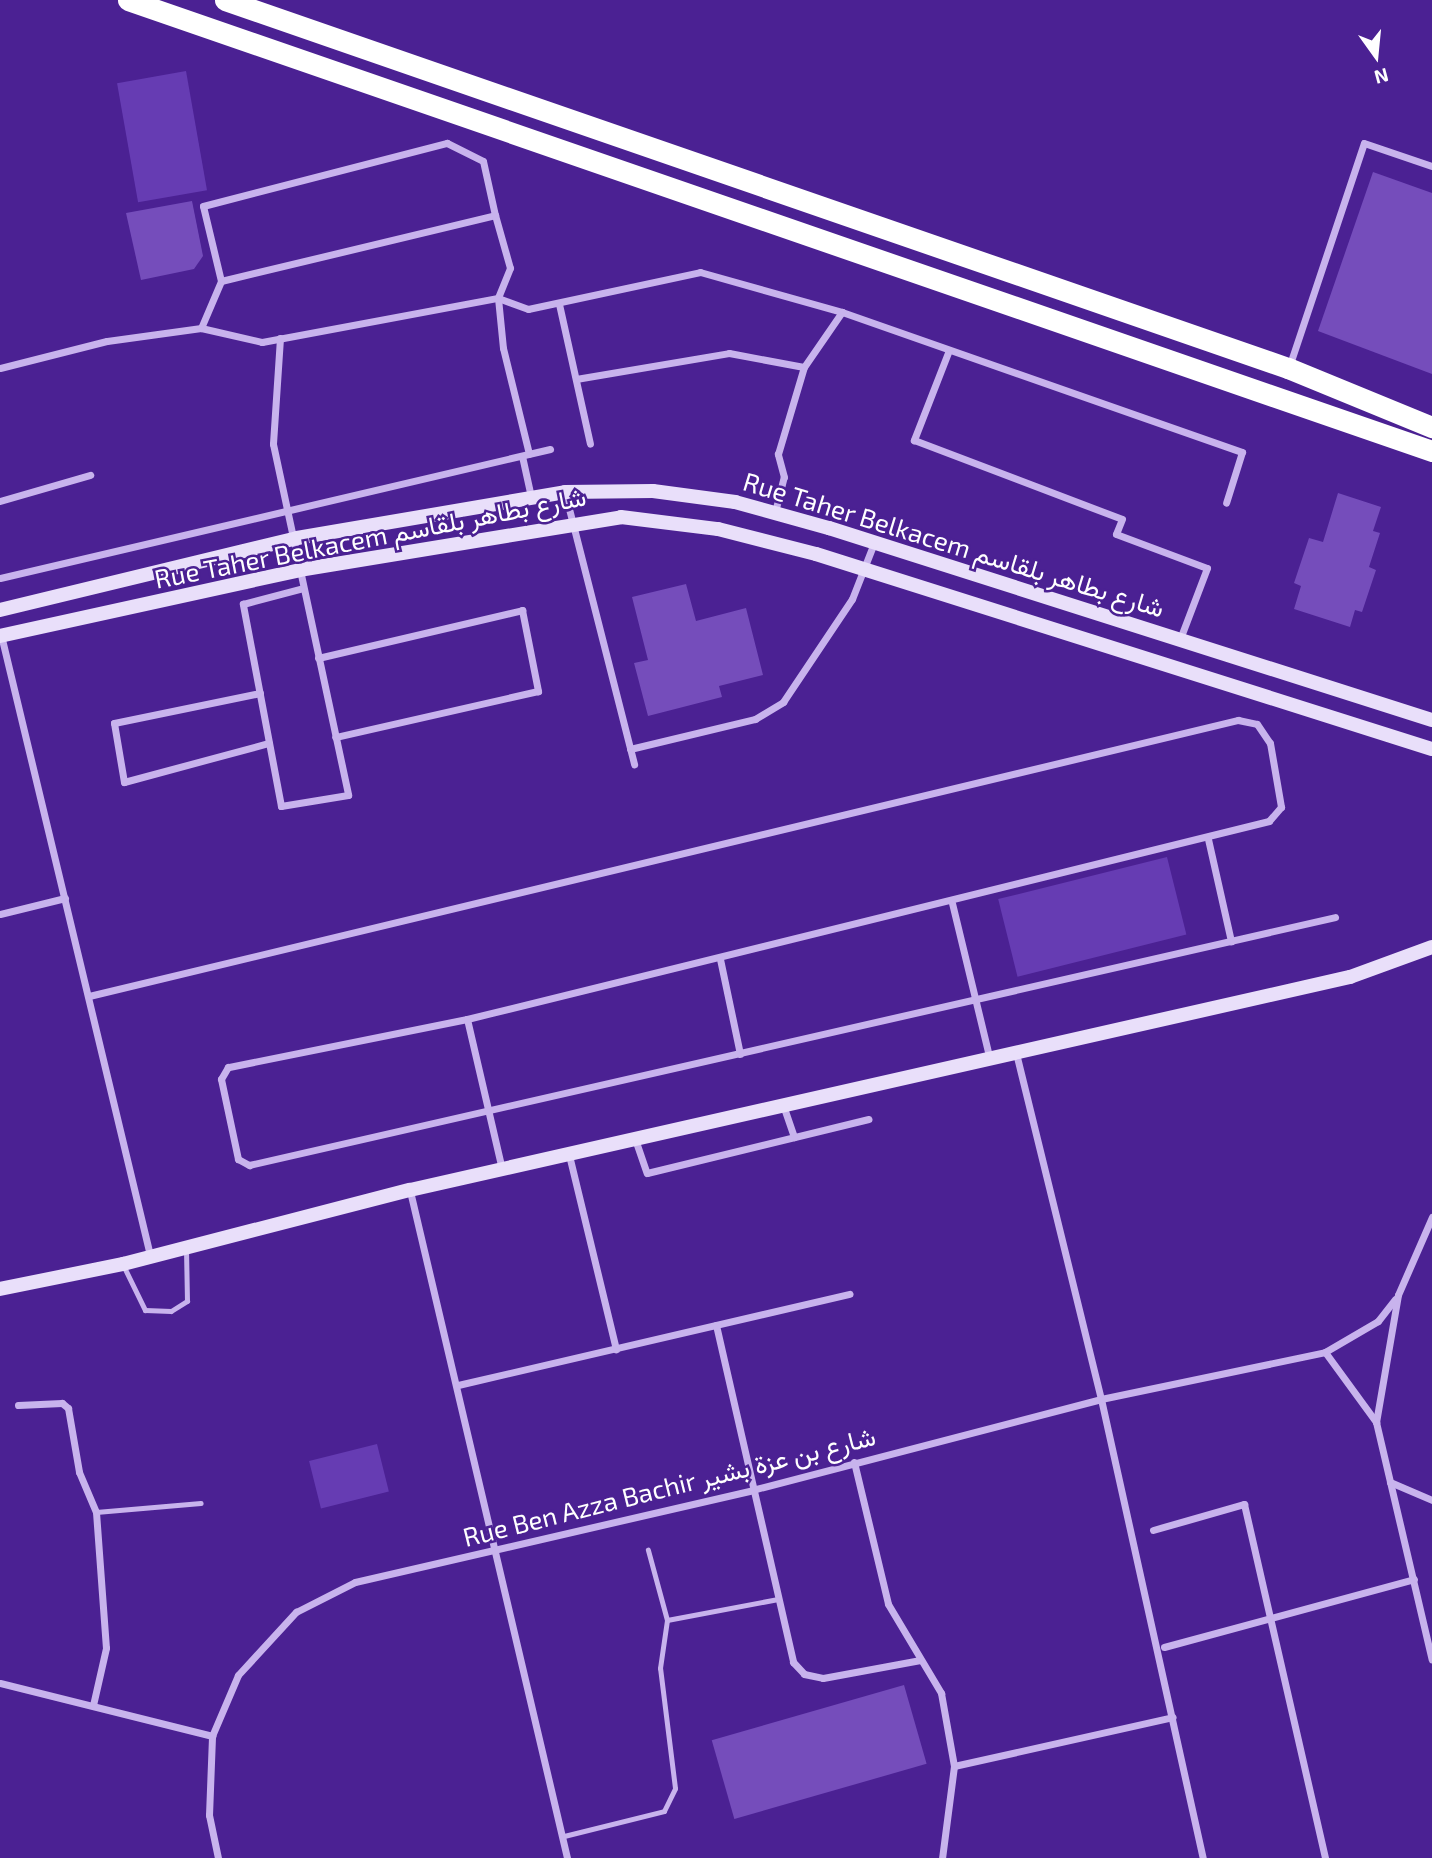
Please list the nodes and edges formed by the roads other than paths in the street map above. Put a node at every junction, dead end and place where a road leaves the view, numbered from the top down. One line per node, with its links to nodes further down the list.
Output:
1 (128, 0): 19 (highway)
2 (225, 0): 14 (highway)
3 (1432, 166): 14 (street)
4 (495, 215): 5 (street); 5 (street); 6 (street)
5 (221, 281): 9 (street)
6 (498, 298): 7 (street); 10 (street); 20 (street)
7 (559, 304): 8 (street); 15 (street)
8 (842, 312): 11 (street); 12 (street)
9 (201, 328): 10 (street); 13 (street)
10 (280, 338): 27 (street)
11 (949, 350): 25 (street); 37 (street)
12 (804, 366): 15 (street); 26 (street)
13 (0, 368)
14 (1288, 368): 16 (highway)
15 (576, 379): 17 (street)
16 (1432, 426)
17 (590, 444)
18 (550, 449): 20 (street)
19 (1432, 451)
20 (526, 455): 23 (street); 27 (street)
21 (90, 475): 24 (street)
22 (565, 492): 23 (main road, Rue Taher Belkacem شارع بطاهر بلقاسم); 26 (main road, Rue Taher Belkacem شارع بطاهر بلقاسم); 28 (street)
23 (531, 497): 29 (main road, Rue Taher Belkacem شارع بطاهر بلقاسم)
24 (0, 501)
25 (1226, 503)
26 (775, 512): 30 (main road, Rue Taher Belkacem شارع بطاهر بلقاسم)
27 (290, 513): 29 (street); 33 (street)
28 (572, 523): 31 (main road, Rue Taher Belkacem شارع بطاهر بلقاسم); 32 (main road, Rue Taher Belkacem شارع بطاهر بلقاسم); 43 (street)
29 (297, 538): 32 (street); 35 (main road, Rue Taher Belkacem شارع بطاهر بلقاسم)
30 (874, 543): 31 (street); 37 (main road, Rue Taher Belkacem شارع بطاهر بلقاسم)
31 (865, 569): 43 (street); 44 (main road, Rue Taher Belkacem شارع بطاهر بلقاسم)
32 (299, 570): 34 (street); 36 (main road, Rue Taher Belkacem شارع بطاهر بلقاسم)
33 (0, 578)
34 (303, 588): 38 (street); 39 (street)
35 (0, 610)
36 (0, 634): 47 (street)
37 (1180, 639): 40 (main road, Rue Taher Belkacem شارع بطاهر بلقاسم)
38 (318, 658): 41 (street); 41 (street)
39 (260, 693): 42 (street); 42 (street)
40 (1432, 720)
41 (335, 737): 42 (street)
42 (269, 743)
43 (630, 749): 45 (street)
44 (1432, 749)
45 (634, 764)
46 (1208, 839): 48 (street); 51 (street); 54 (street)
47 (65, 898): 49 (street); 54 (street)
48 (952, 903): 53 (street); 55 (street)
49 (0, 914)
50 (1335, 917): 51 (street)
51 (1231, 941): 55 (street)
52 (1432, 947): 58 (main road)
53 (720, 959): 56 (street); 57 (street)
54 (89, 996): 70 (street)
55 (977, 1000): 57 (street); 59 (street)
56 (467, 1019): 61 (street); 61 (street)
57 (740, 1054): 61 (street)
58 (1016, 1054): 59 (main road); 79 (street)
59 (990, 1060): 60 (main road)
60 (783, 1105): 63 (street); 64 (main road)
61 (492, 1110): 66 (street)
62 (868, 1119): 63 (street)
63 (794, 1137): 64 (street)
64 (635, 1138): 65 (main road)
65 (569, 1155): 66 (main road); 76 (street)
66 (502, 1169): 67 (main road)
67 (410, 1190): 69 (main road); 78 (street)
68 (1432, 1217): 74 (street)
69 (185, 1245): 70 (main road); 71 (lane)
70 (150, 1255): 71 (main road)
71 (122, 1264): 72 (main road)
72 (0, 1289)
73 (850, 1294): 75 (street)
74 (1398, 1295): 77 (street, Rue Ben Azza Bachir شارع بن عزة بشير); 81 (street)
75 (716, 1325): 76 (street); 84 (street)
76 (616, 1349): 78 (street)
77 (1325, 1352): 79 (street, Rue Ben Azza Bachir شارع بن عزة بشير); 81 (street)
78 (458, 1385): 89 (street)
79 (1101, 1399): 82 (street, Rue Ben Azza Bachir شارع بن عزة بشير); 100 (street)
80 (18, 1405): 87 (street)
81 (1376, 1422): 83 (street)
82 (854, 1462): 84 (street, Rue Ben Azza Bachir شارع بن عزة بشير); 96 (street)
83 (1390, 1482): 85 (street); 91 (street)
84 (752, 1490): 89 (street, Rue Ben Azza Bachir شارع بن عزة بشير); 92 (street)
85 (1432, 1500)
86 (201, 1503): 87 (lane)
87 (96, 1512): 99 (street)
88 (1153, 1530): 93 (street)
89 (496, 1550): 101 (street, Rue Ben Azza Bachir شارع بن عزة بشير); 103 (street)
90 (648, 1550): 94 (lane)
91 (1415, 1579): 93 (street); 97 (street)
92 (778, 1599): 94 (lane); 96 (street)
93 (1272, 1618): 95 (street); 108 (street)
94 (667, 1620): 103 (lane)
95 (1164, 1647)
96 (920, 1660): 102 (street)
97 (1432, 1660)
98 (0, 1683): 99 (street)
99 (93, 1705): 101 (street)
100 (1173, 1717): 102 (street); 107 (street)
101 (212, 1736): 104 (street, Rue Ben Azza Bachir شارع بن عزة بشير)
102 (954, 1766): 106 (street)
103 (564, 1836): 105 (street)
104 (218, 1858)
105 (567, 1858)
106 (942, 1858)
107 (1203, 1858)
108 (1325, 1858)

